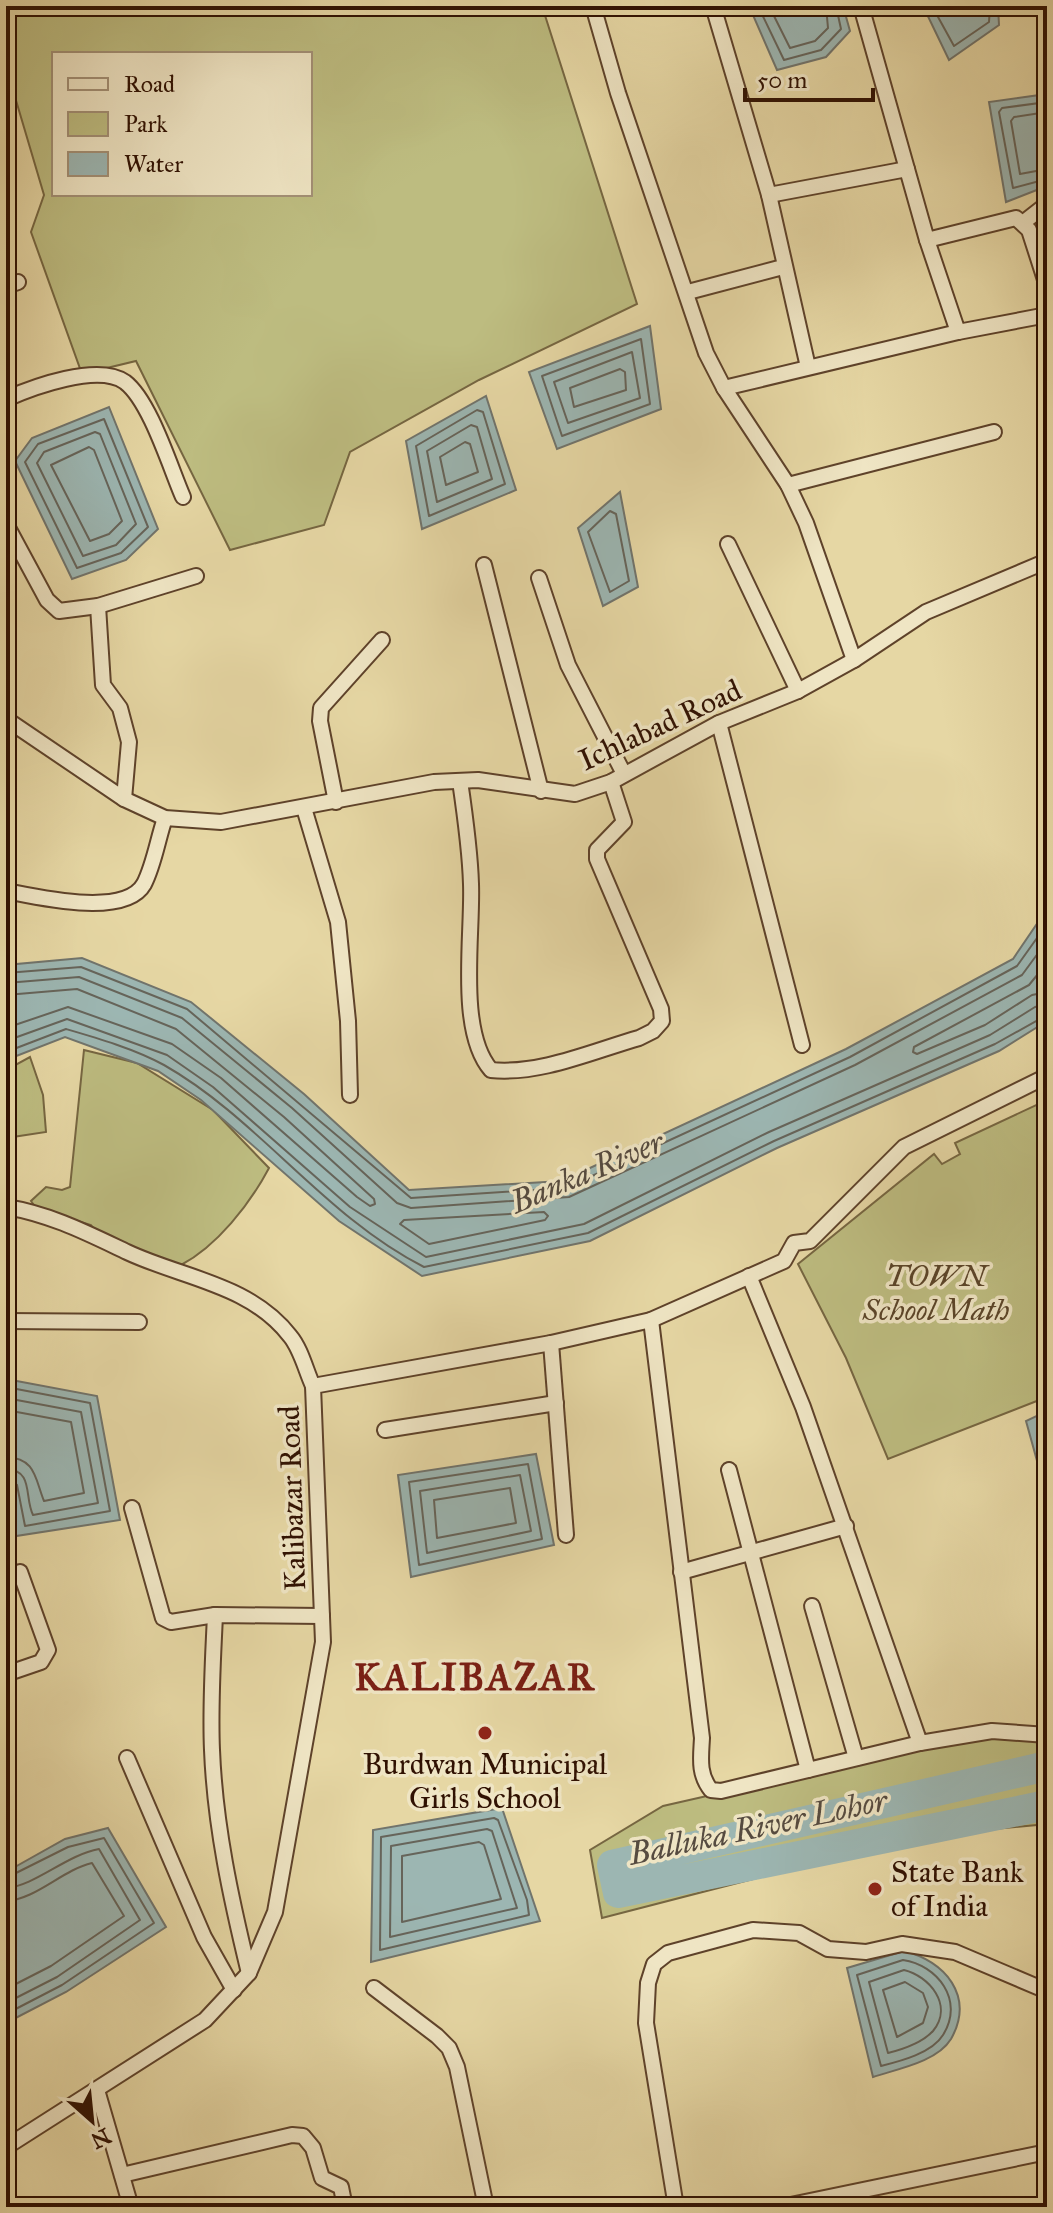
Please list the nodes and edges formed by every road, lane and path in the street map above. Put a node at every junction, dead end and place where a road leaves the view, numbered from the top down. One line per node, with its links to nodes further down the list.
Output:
1 (593, 6): 11 (street)
2 (713, 6): 5 (street)
3 (861, 6): 4 (street)
4 (907, 169): 5 (street); 8 (street)
5 (769, 195): 9 (street)
6 (1047, 204): 7 (street)
7 (1024, 222): 8 (street); 10 (street)
8 (927, 240): 13 (street)
9 (783, 267): 11 (street); 14 (street)
10 (1047, 286)
11 (688, 292): 15 (street)
12 (1047, 315): 13 (street)
13 (958, 332): 14 (street)
14 (808, 367): 15 (street)
15 (724, 388): 18 (street)
16 (6, 399): 19 (street)
17 (994, 432): 18 (street)
18 (788, 485): 28 (street)
19 (183, 497)
20 (6, 524): 26 (street)
21 (728, 544): 29 (street)
22 (1047, 561): 28 (street, Ichlabad Road)
23 (484, 565): 35 (street)
24 (196, 576): 26 (street)
25 (539, 578): 32 (street)
26 (98, 606): 36 (street)
27 (382, 640): 37 (street)
28 (854, 660): 29 (street, Ichlabad Road)
29 (798, 691): 31 (street, Ichlabad Road)
30 (6, 719): 36 (street, Ichlabad Road)
31 (719, 723): 32 (street, Ichlabad Road); 41 (street)
32 (624, 774): 34 (street, Ichlabad Road)
33 (460, 781): 34 (street); 35 (street, Ichlabad Road); 37 (street, Ichlabad Road)
34 (611, 782): 35 (street, Ichlabad Road)
35 (541, 791)
36 (124, 799): 39 (street, Ichlabad Road)
37 (336, 802): 38 (street, Ichlabad Road)
38 (304, 808): 39 (street, Ichlabad Road); 43 (street)
39 (165, 818): 40 (street)
40 (6, 891)
41 (802, 1045)
42 (1047, 1076): 45 (street, Kalibazar Road)
43 (350, 1095)
44 (6, 1207): 50 (street)
45 (749, 1276): 46 (street, Kalibazar Road); 55 (street)
46 (651, 1320): 49 (street, Kalibazar Road); 59 (street)
47 (6, 1321): 48 (street)
48 (139, 1322)
49 (551, 1343): 50 (street, Kalibazar Road); 51 (street)
50 (313, 1386): 62 (street, Kalibazar Road)
51 (556, 1403): 52 (street); 56 (street)
52 (385, 1430)
53 (729, 1470): 57 (street)
54 (132, 1508): 61 (street)
55 (846, 1526): 57 (street); 65 (street)
56 (566, 1535)
57 (749, 1554): 59 (street); 68 (street)
58 (20, 1572): 63 (street)
59 (681, 1572): 68 (street)
60 (812, 1606): 67 (street)
61 (215, 1615): 62 (street); 69 (street)
62 (322, 1616): 69 (street, Kalibazar Road)
63 (6, 1674)
64 (1047, 1735): 65 (street)
65 (920, 1743): 67 (street)
66 (127, 1758): 71 (street)
67 (856, 1758): 68 (street)
68 (808, 1770)
69 (249, 1973): 71 (street, Kalibazar Road)
70 (374, 1988): 79 (street)
71 (234, 1990): 73 (street, Kalibazar Road)
72 (1047, 1991): 80 (street)
73 (97, 2090): 74 (street, Kalibazar Road); 76 (street)
74 (6, 2147)
75 (1047, 2152): 81 (street)
76 (122, 2175): 77 (street); 78 (street)
77 (131, 2207)
78 (345, 2207)
79 (486, 2207)
80 (676, 2207)
81 (781, 2207)

